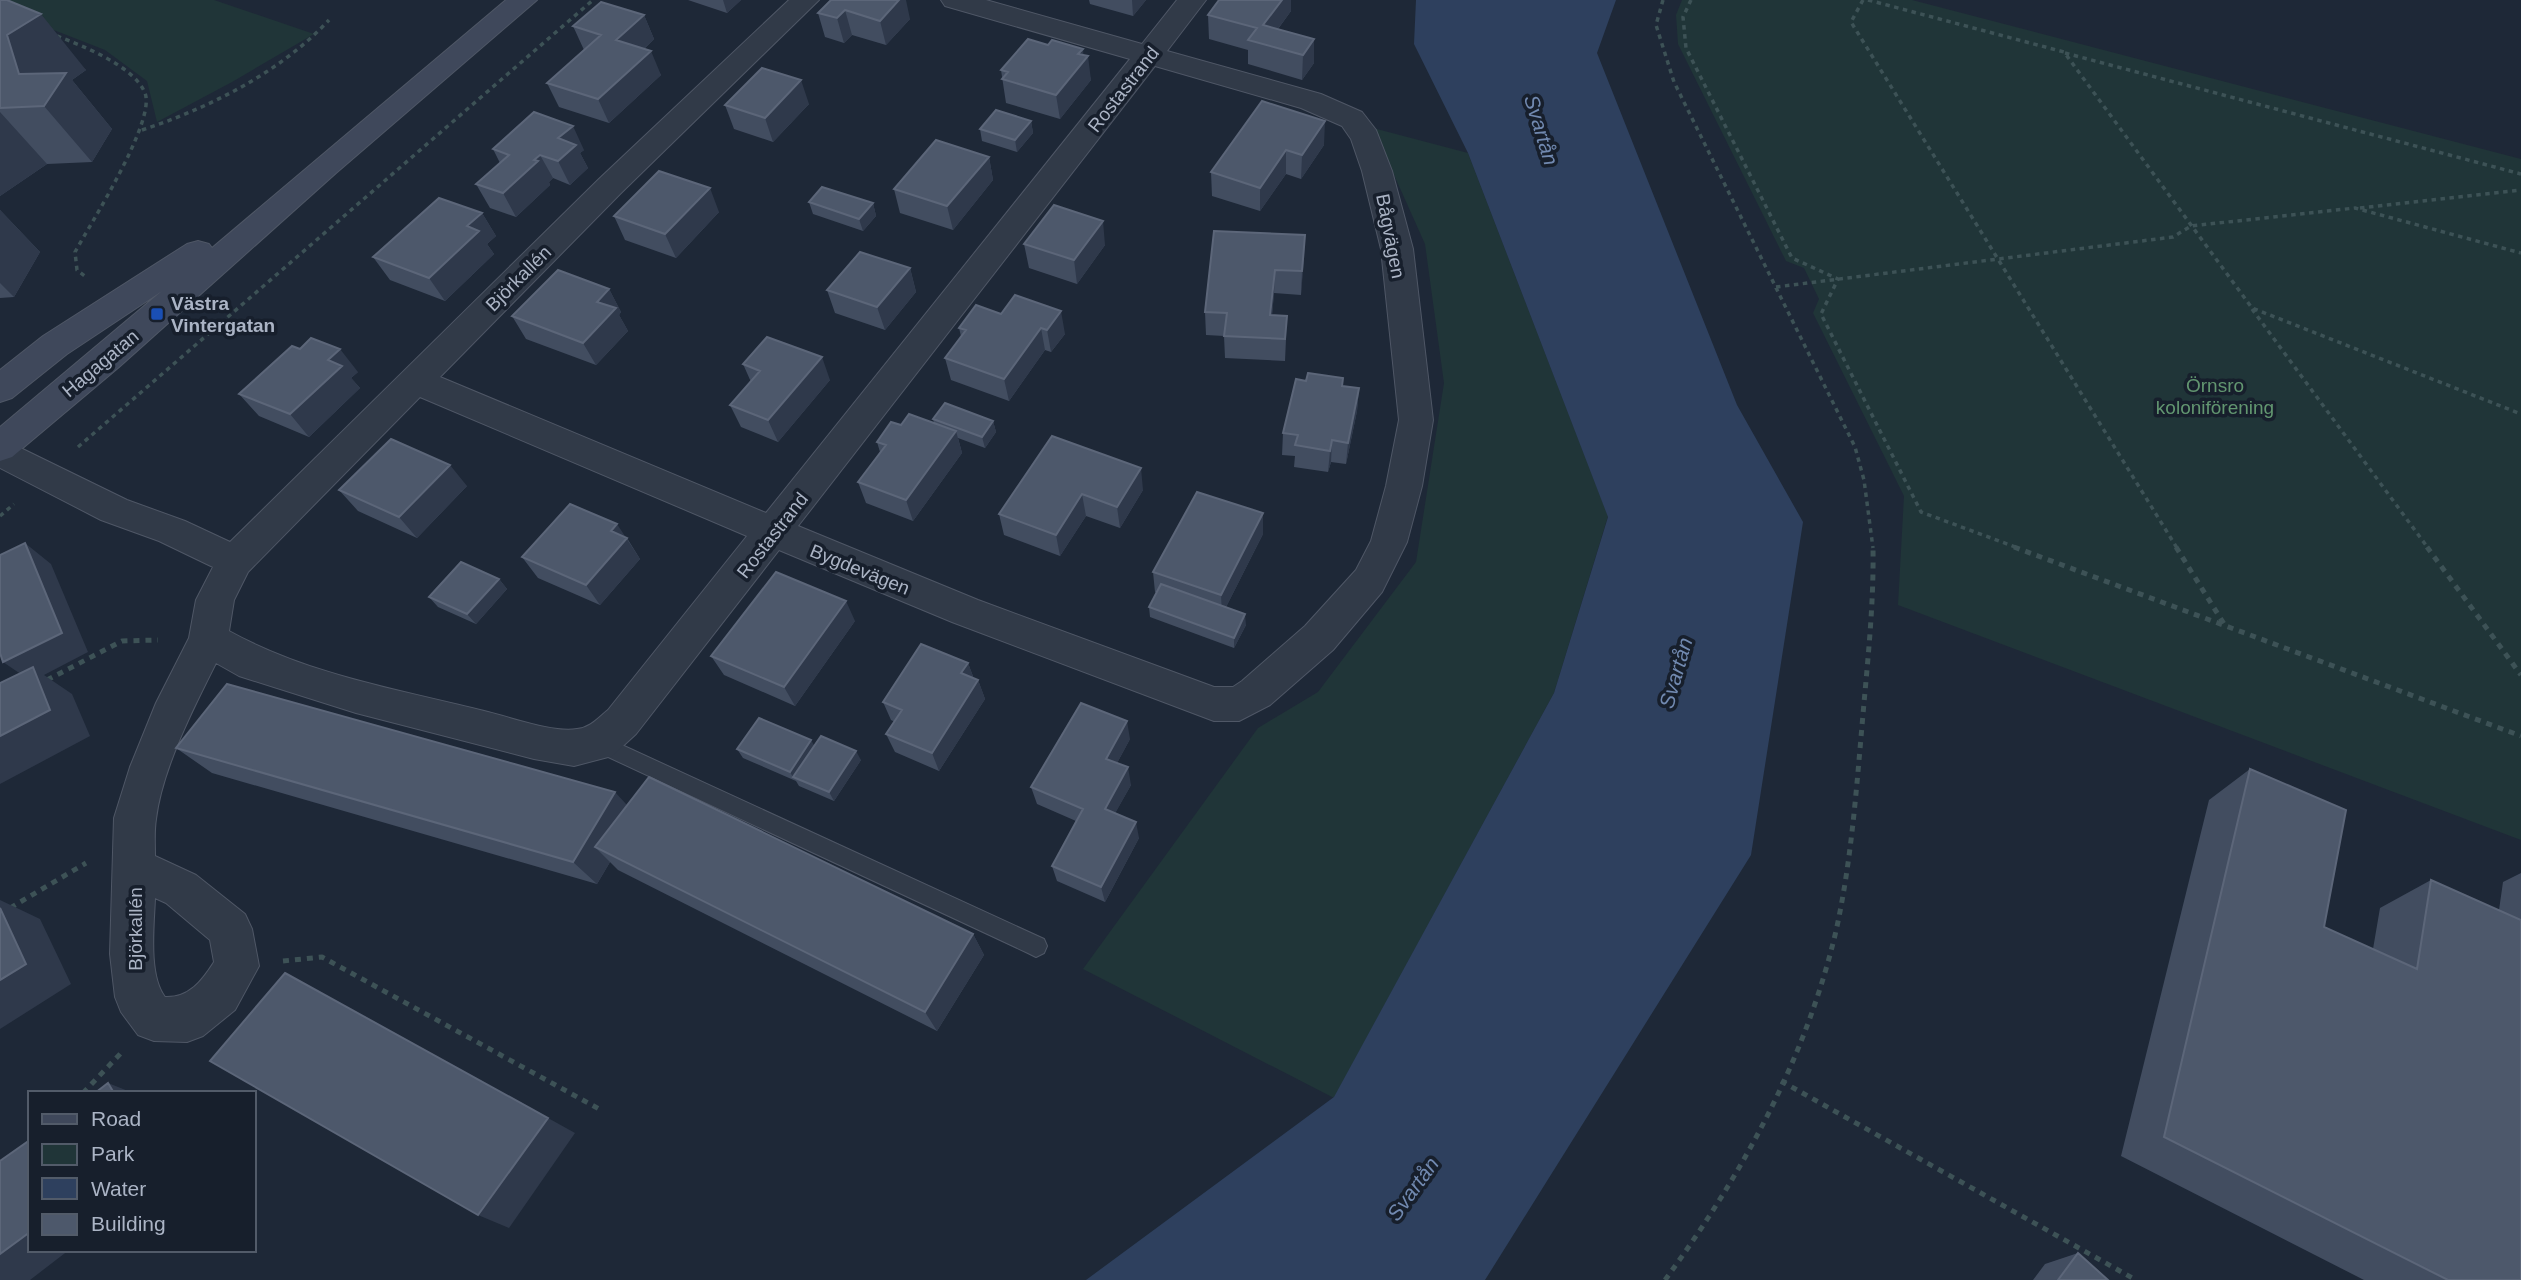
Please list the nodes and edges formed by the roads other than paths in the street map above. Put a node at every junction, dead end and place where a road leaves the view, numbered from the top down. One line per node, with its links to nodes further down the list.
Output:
1 (523, 0): 6 (street, Hagagatan)
2 (806, 0): 7 (street, Björkallén)
3 (955, 0): 5 (street, Bågvägen)
4 (1192, 0): 5 (street, Rostastrand)
5 (1149, 56): 10 (street, Rostastrand); 13 (street, Bågvägen)
6 (324, 166): 8 (street, Hagagatan); 9 (street, Hagagatan)
7 (416, 380): 10 (street, Bygdevägen); 11 (street, Björkallén)
8 (0, 389)
9 (0, 450): 11 (street)
10 (773, 533): 13 (street, Bygdevägen); 14 (street, Rostastrand)
11 (234, 561): 12 (street, Björkallén)
12 (208, 639): 14 (street); 15 (street, Björkallén)
13 (1233, 704)
14 (598, 743): 16 (lane)
15 (135, 851): 15 (street, Björkallén)
16 (1036, 946)

